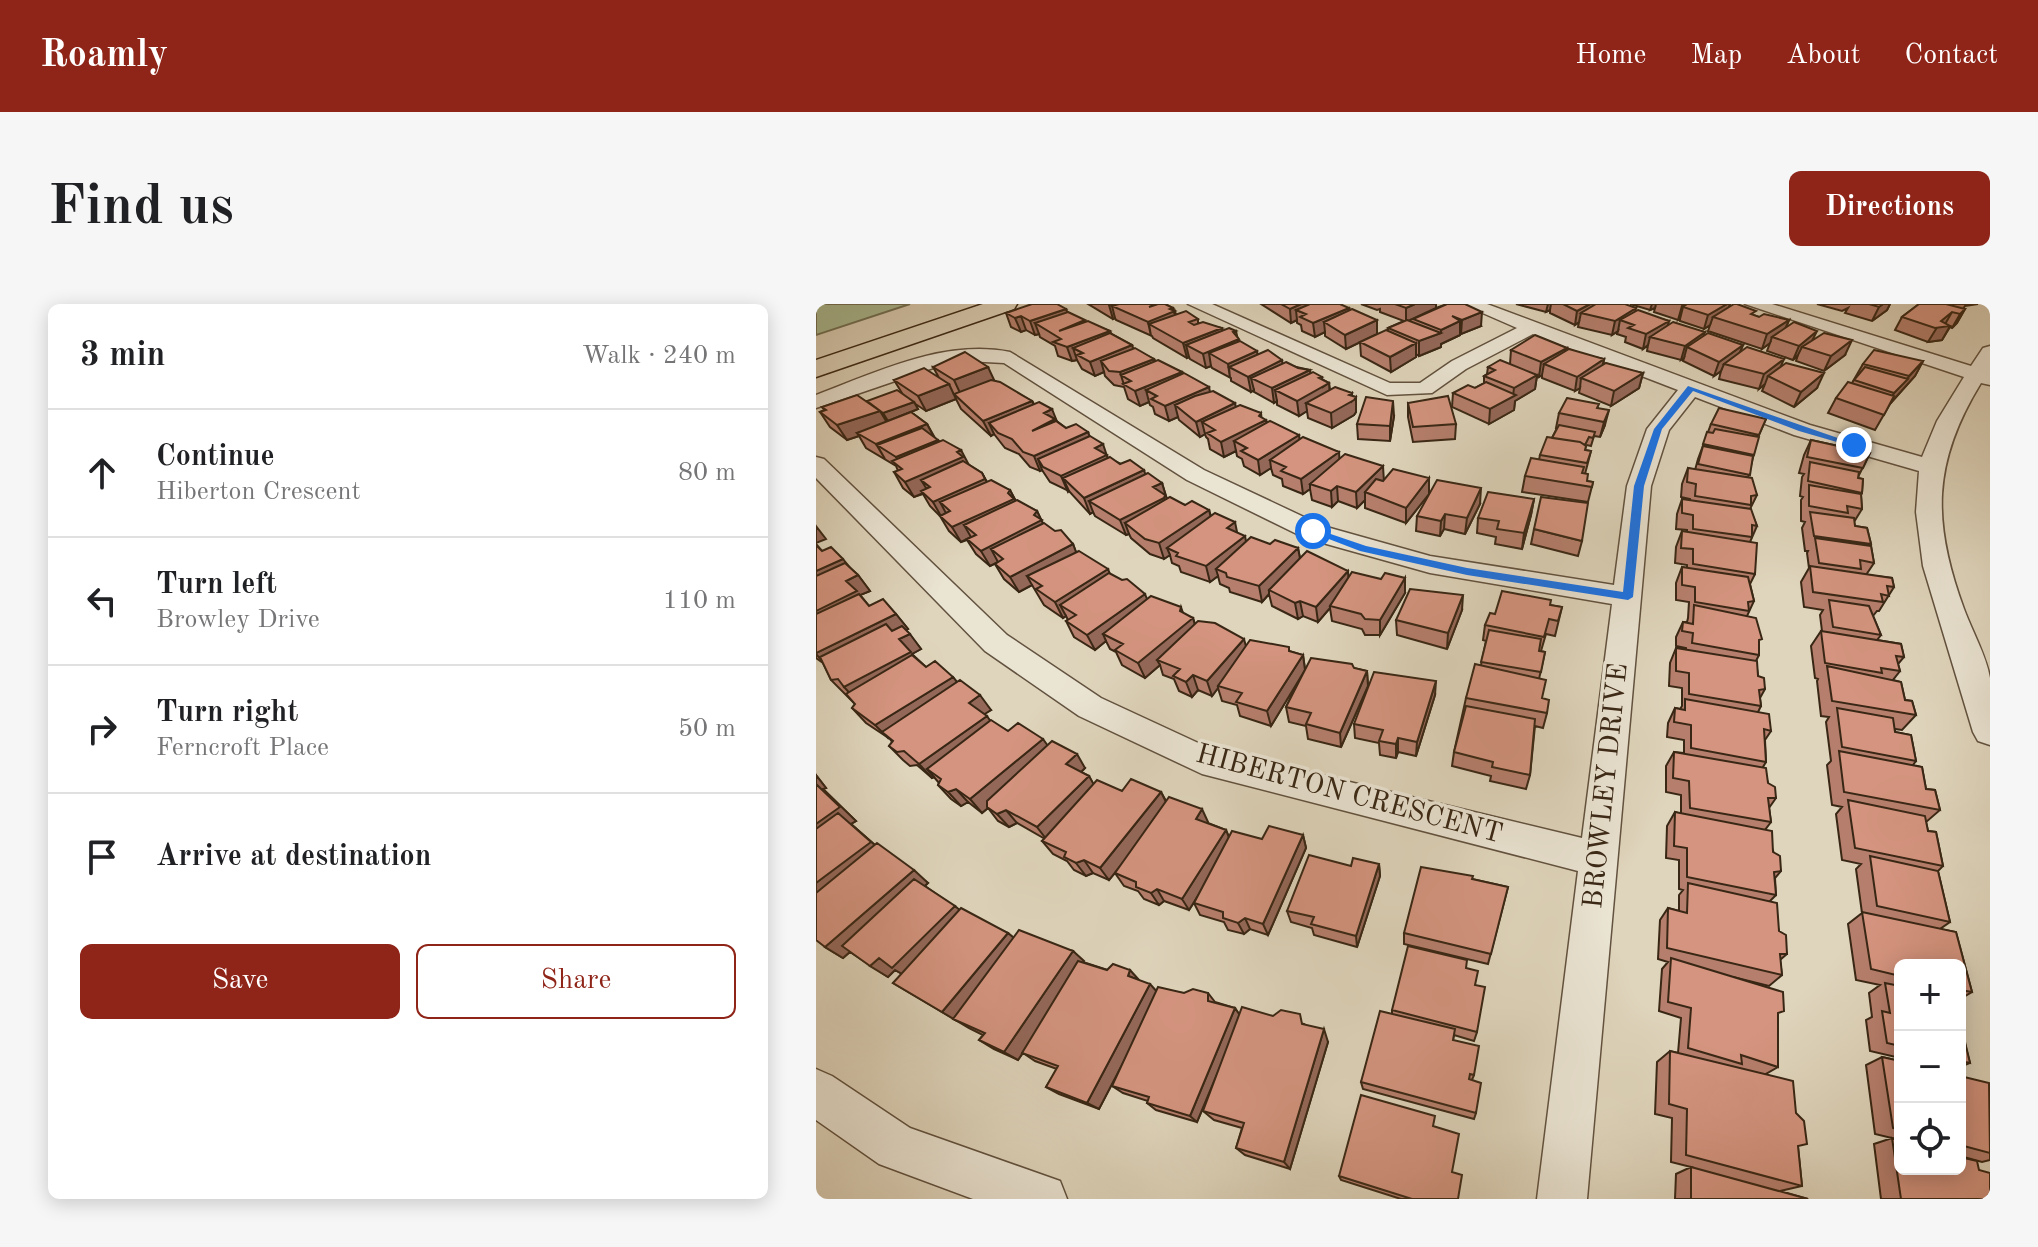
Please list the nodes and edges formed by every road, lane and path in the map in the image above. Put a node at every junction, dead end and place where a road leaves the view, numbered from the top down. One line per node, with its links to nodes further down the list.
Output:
1 (962, 304): 7 (main road)
2 (1006, 304): 8 (main road)
3 (1197, 304): 6 (street)
4 (1471, 304): 6 (street)
5 (1754, 304): 9 (street)
6 (1533, 327): 10 (street)
7 (816, 352)
8 (816, 369)
9 (1986, 369): 13 (street)
10 (1691, 388): 13 (street); 14 (street, BROWLEY DRIVE)
11 (816, 402): 14 (street)
12 (816, 464): 16 (street, HIBERTON CRESCENT)
13 (1932, 467): 15 (street)
14 (1628, 597): 16 (street, BROWLEY DRIVE)
15 (1990, 732)
16 (1598, 859): 19 (street, BROWLEY DRIVE)
17 (816, 1092): 18 (street)
18 (1042, 1199)
19 (1562, 1199)

